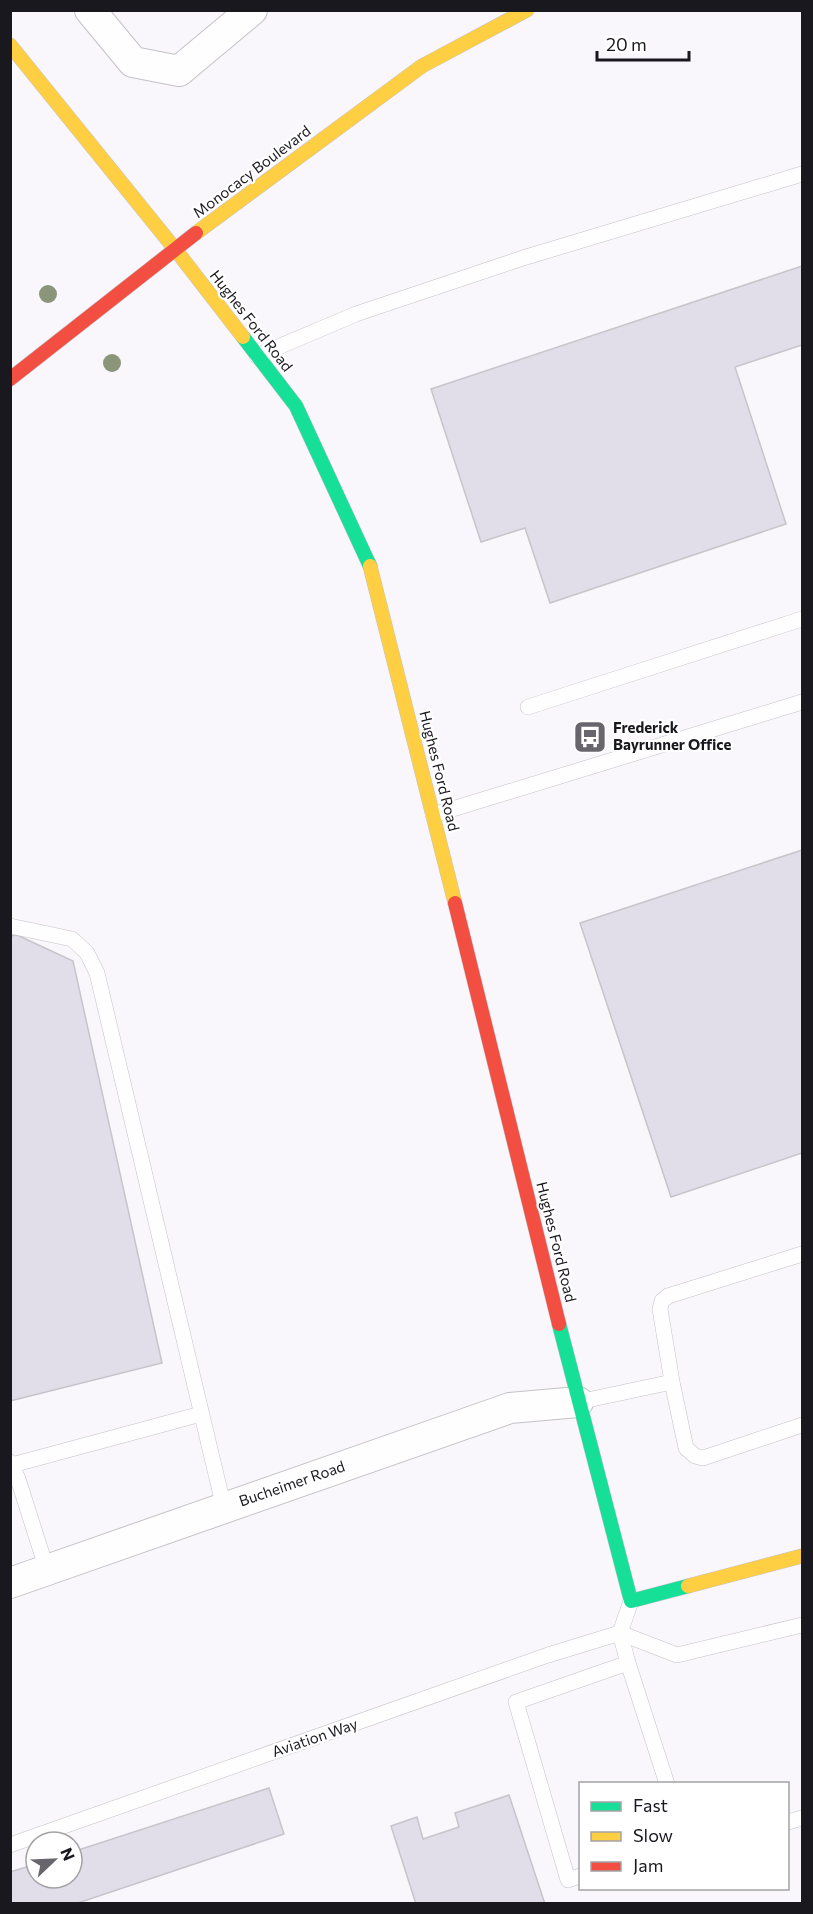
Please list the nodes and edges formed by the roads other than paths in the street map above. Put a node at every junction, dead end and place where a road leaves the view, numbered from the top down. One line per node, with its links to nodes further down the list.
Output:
1 (90, 10): 2 (street)
2 (252, 10)
3 (526, 10): 6 (street, Monocacy Boulevard)
4 (10, 45): 6 (street, Hughes Ford Road)
5 (802, 174): 7 (lane)
6 (175, 249): 7 (street, Hughes Ford Road); 8 (street, Monocacy Boulevard)
7 (257, 356): 12 (street, Hughes Ford Road)
8 (10, 379)
9 (802, 619): 11 (lane)
10 (802, 702): 12 (lane)
11 (528, 707)
12 (433, 815): 16 (street, Hughes Ford Road)
13 (10, 926): 17 (lane)
14 (802, 1254): 15 (lane)
15 (672, 1382): 16 (lane); 18 (lane)
16 (578, 1402): 20 (street, Bucheimer Road); 24 (street, Hughes Ford Road)
17 (201, 1414): 19 (lane); 20 (lane)
18 (802, 1425)
19 (11, 1463): 22 (lane)
20 (224, 1508): 22 (street, Bucheimer Road)
21 (802, 1556): 24 (street)
22 (47, 1570): 23 (street, Bucheimer Road)
23 (10, 1583)
24 (632, 1600): 26 (lane)
25 (802, 1625): 26 (lane)
26 (620, 1633): 27 (lane); 29 (lane, Aviation Way)
27 (628, 1663): 28 (lane); 30 (lane)
28 (666, 1782)
29 (10, 1845)
30 (579, 1876)

